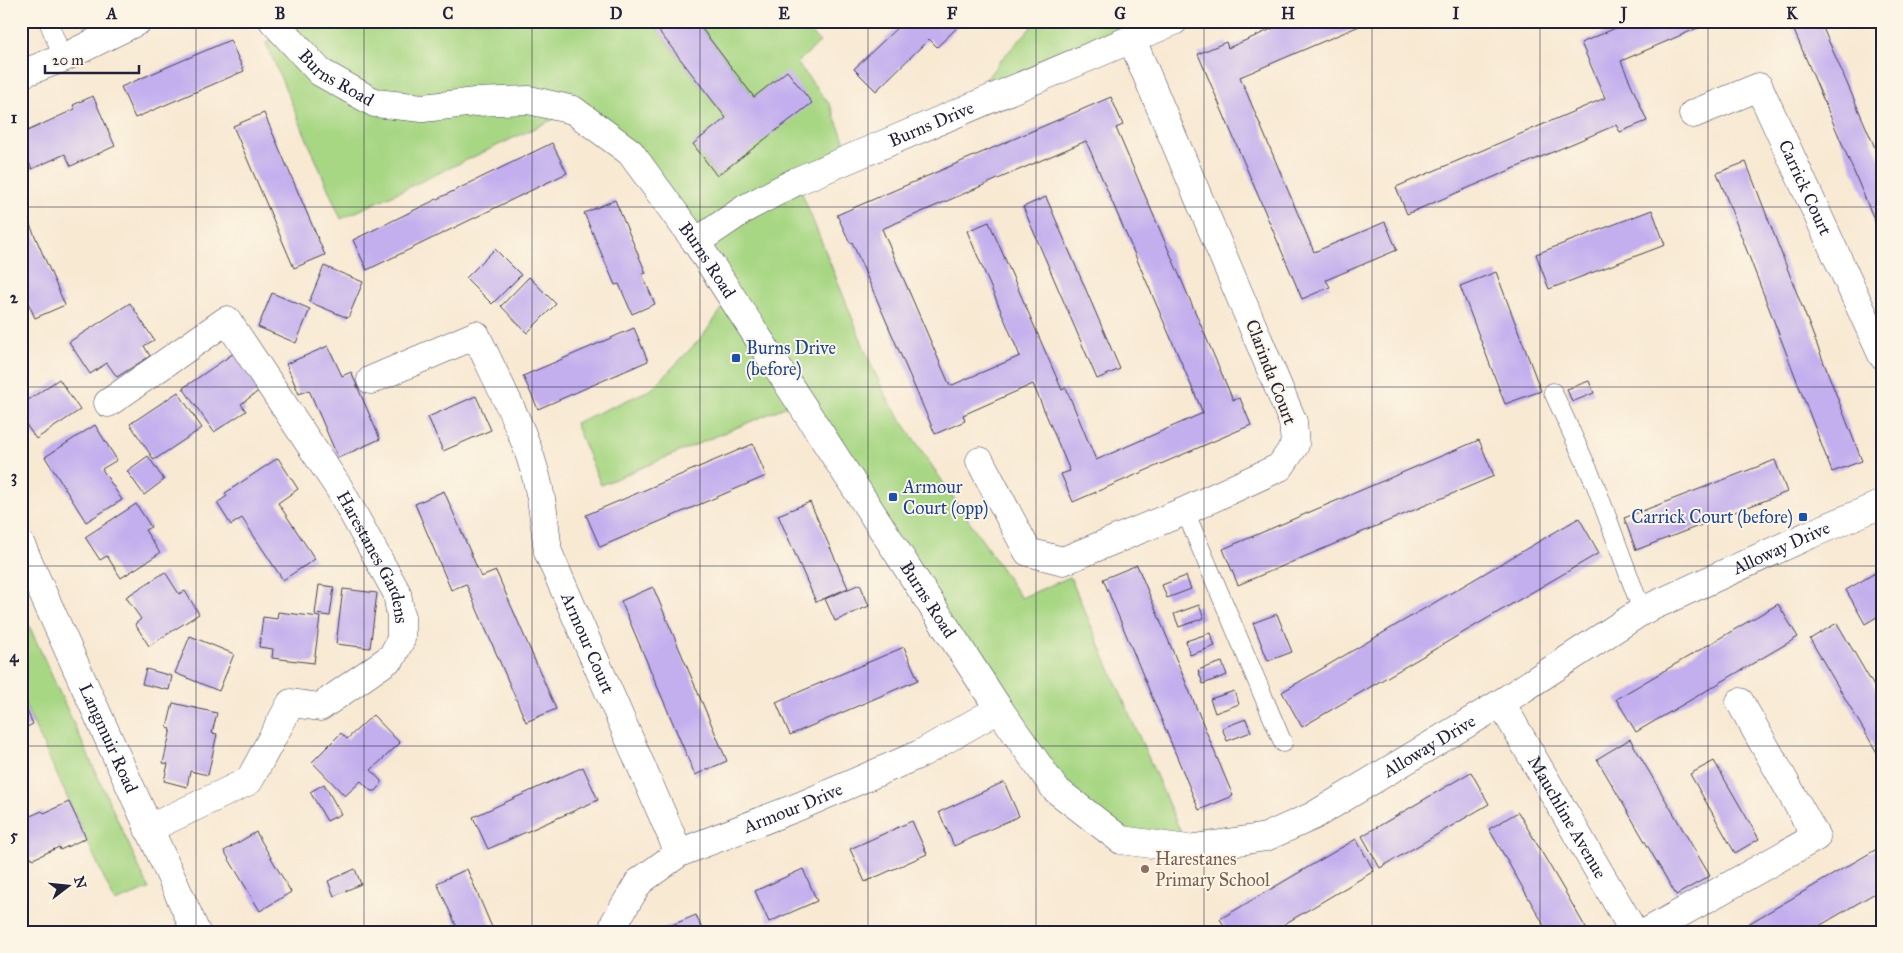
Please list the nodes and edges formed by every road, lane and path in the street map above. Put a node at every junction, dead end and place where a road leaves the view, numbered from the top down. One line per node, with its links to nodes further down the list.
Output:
1 (48, 21): 6 (lane)
2 (138, 21): 6 (street)
3 (1174, 21): 5 (street, Burns Drive)
4 (285, 25): 9 (street, Burns Road)
5 (1132, 40): 9 (street, Burns Drive); 16 (street, Clarinda Court)
6 (63, 58): 7 (street)
7 (21, 74)
8 (1693, 114): 10 (street, Carrick Court)
9 (696, 242): 21 (street, Burns Road)
10 (1882, 355)
11 (371, 380): 24 (street, Armour Court)
12 (1553, 392): 18 (lane)
13 (108, 403): 23 (street, Harestanes Gardens)
14 (980, 462): 16 (street, Clarinda Court)
15 (1882, 504): 18 (street, Alloway Drive)
16 (1184, 511): 22 (lane)
17 (21, 545): 23 (street, Langmuir Road)
18 (1642, 611): 20 (street, Alloway Drive)
19 (1740, 702): 28 (street)
20 (1501, 703): 21 (street, Alloway Drive); 27 (street, Mauchline Avenue)
21 (999, 709): 24 (street, Armour Drive)
22 (1283, 743)
23 (148, 829): 25 (street, Langmuir Road)
24 (679, 853): 26 (street, Armour Drive)
25 (196, 932)
26 (612, 932)
27 (1634, 932)
28 (1647, 932)

